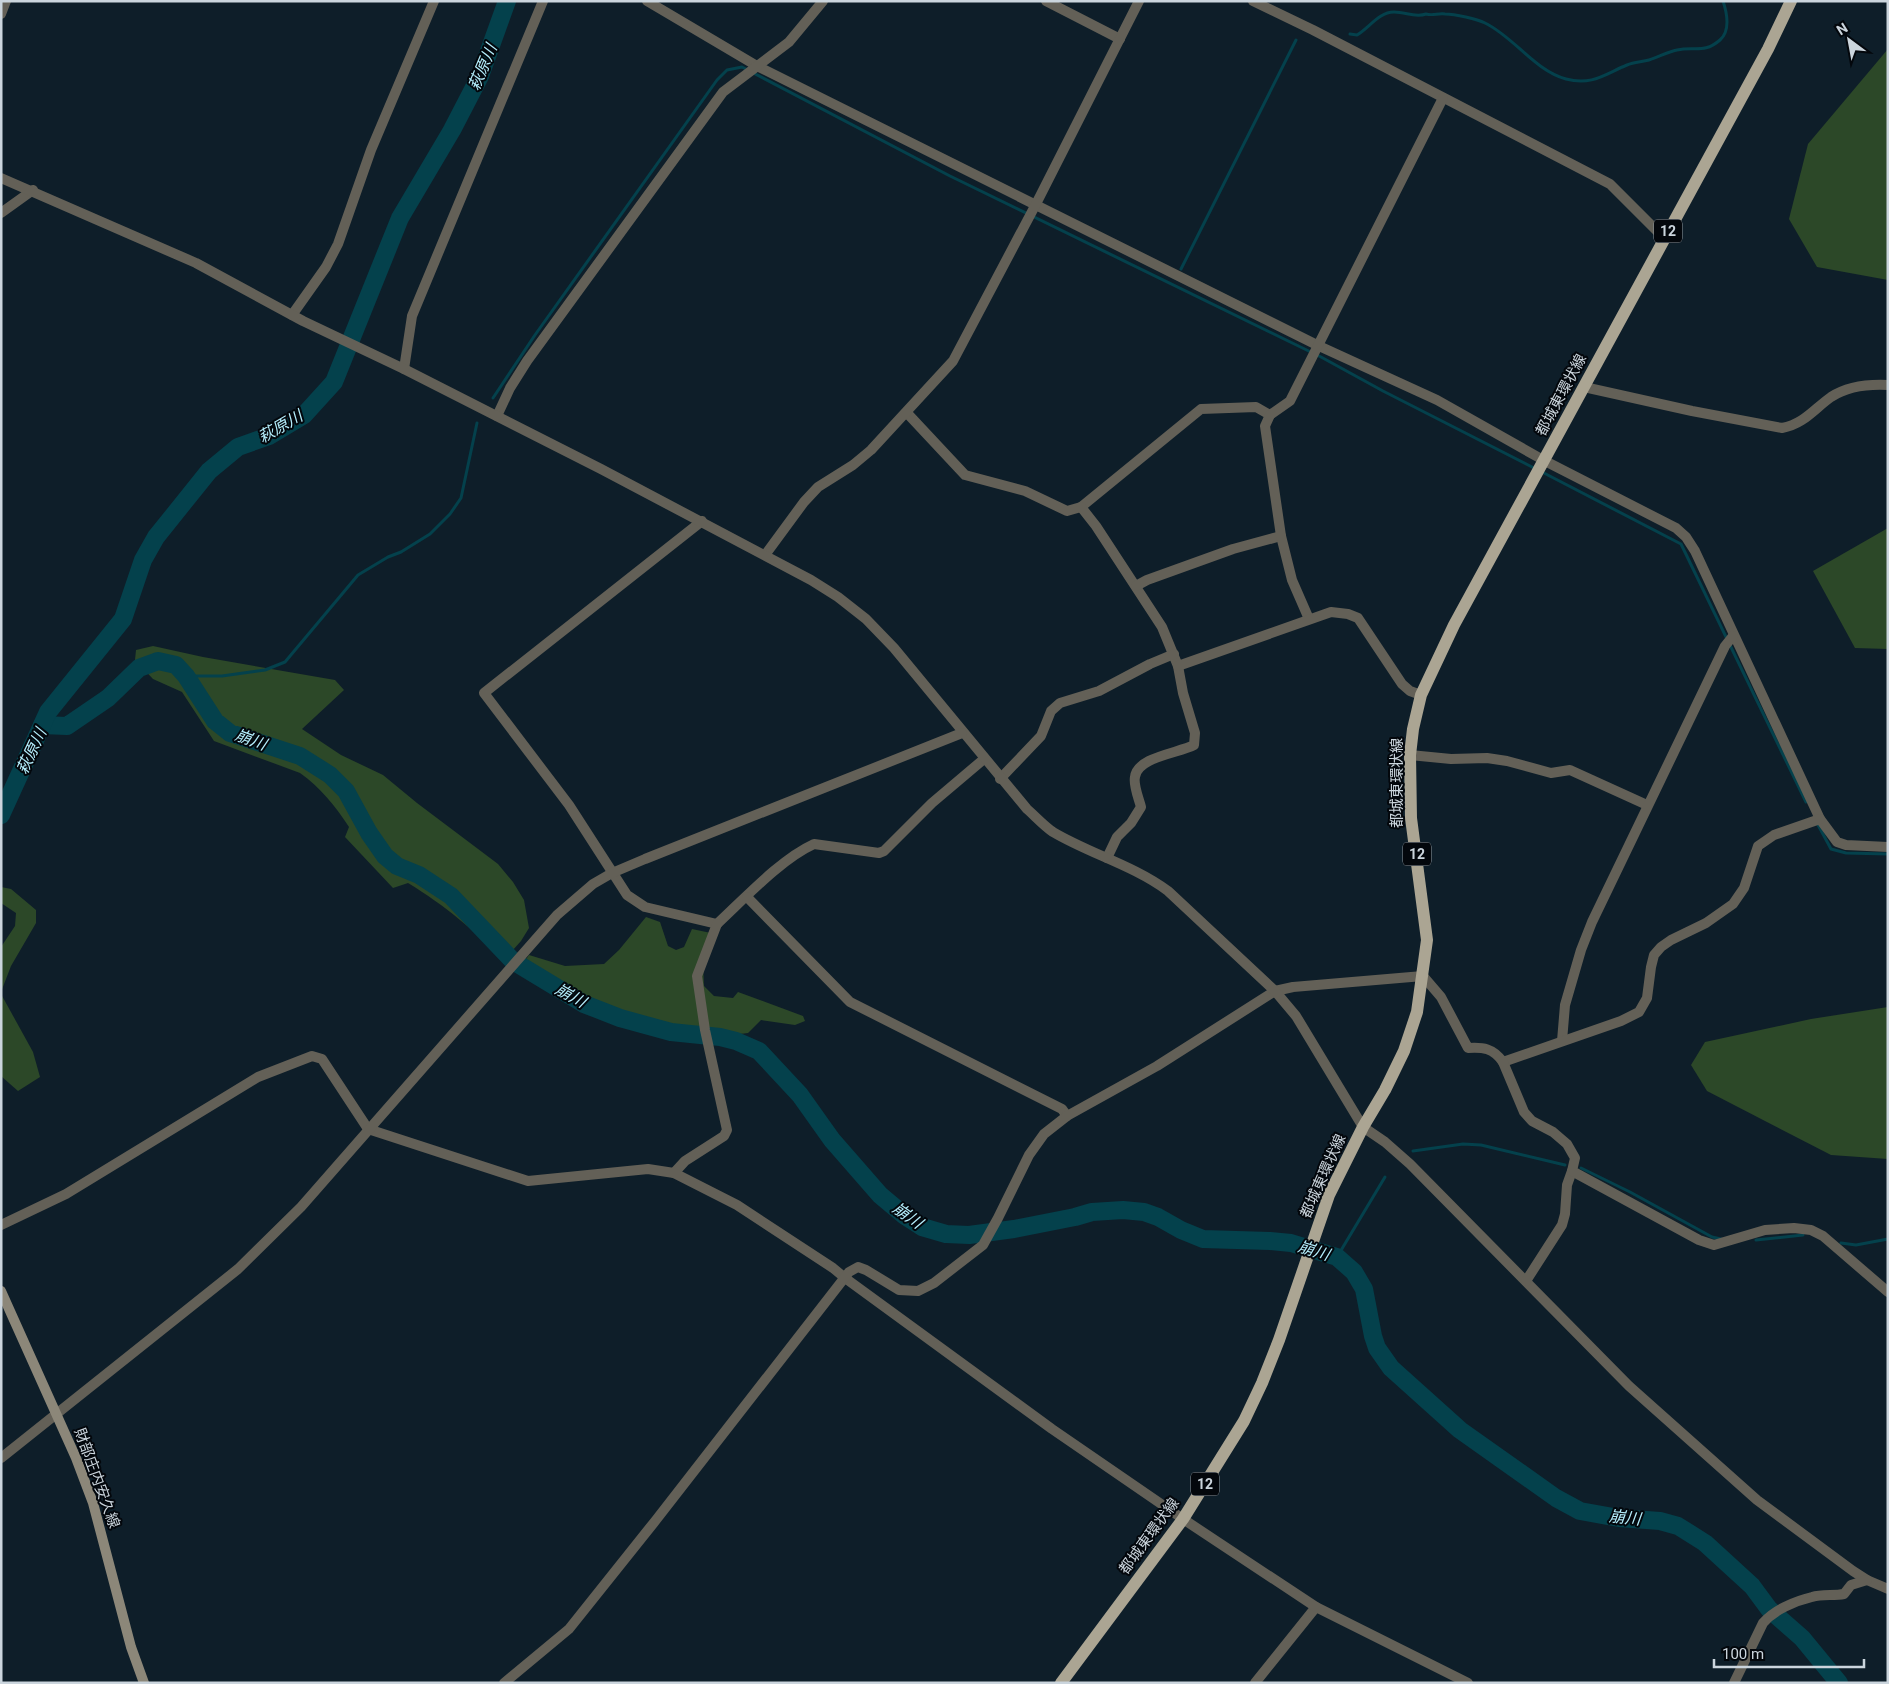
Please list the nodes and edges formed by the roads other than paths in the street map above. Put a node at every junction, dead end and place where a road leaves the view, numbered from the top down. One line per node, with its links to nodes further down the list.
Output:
1 (6, 1): 11 (street)
2 (434, 1): 20 (street)
3 (544, 1): 22 (street)
4 (647, 1): 13 (street)
5 (822, 1): 13 (street)
6 (1046, 1): 12 (street)
7 (1139, 1): 12 (street)
8 (1254, 1): 10 (street)
9 (1791, 1): 19 (main road, 都城東環状線 / 12)
10 (1273, 6): 14 (street)
11 (1, 14)
12 (1120, 39): 17 (street)
13 (757, 66): 17 (street); 27 (street)
14 (1443, 98): 19 (street); 21 (street)
15 (1, 178): 16 (street)
16 (33, 190): 18 (street); 20 (street)
17 (1036, 204): 21 (street); 25 (street)
18 (1, 213)
19 (1664, 238): 24 (main road, 都城東環状線 / 12)
20 (292, 315): 22 (street)
21 (1319, 346): 26 (street); 28 (street)
22 (404, 369): 27 (street)
23 (1888, 384): 24 (street)
24 (1584, 387): 28 (main road, 都城東環状線 / 12)
25 (907, 413): 29 (street); 32 (street)
26 (1270, 415): 29 (street); 31 (street)
27 (496, 416): 30 (street)
28 (1545, 460): 35 (street); 38 (main road, 都城東環状線 / 12)
29 (1081, 507): 33 (street)
30 (702, 521): 32 (street); 47 (street)
31 (1281, 536): 33 (street); 34 (street)
32 (765, 555): 39 (street)
33 (1136, 586): 36 (street)
34 (1309, 619): 37 (street); 38 (street)
35 (1733, 636): 43 (street); 44 (street)
36 (1174, 654): 37 (street); 42 (street)
37 (1178, 666): 46 (street)
38 (1421, 695): 40 (main road, 都城東環状線 / 12)
39 (962, 733): 41 (street); 47 (street)
40 (1410, 755): 43 (street); 50 (main road, 都城東環状線 / 12)
41 (984, 759): 42 (street); 48 (street)
42 (1000, 779): 46 (street)
43 (1647, 805): 52 (street)
44 (1820, 819): 45 (street); 52 (street)
45 (1888, 847)
46 (1106, 858): 51 (street)
47 (612, 873): 49 (street); 56 (street)
48 (747, 897): 49 (street); 54 (street)
49 (717, 924): 58 (street)
50 (1423, 976): 51 (street); 53 (street); 55 (main road, 都城東環状線 / 12)
51 (1275, 991): 54 (street); 55 (street)
52 (1562, 1041): 53 (street)
53 (1503, 1062): 57 (street)
54 (1067, 1116): 60 (street)
55 (1363, 1127): 61 (street); 66 (main road, 都城東環状線 / 12)
56 (368, 1129): 58 (street); 59 (street); 64 (street)
57 (1572, 1171): 61 (street); 63 (street)
58 (674, 1173): 60 (street)
59 (1, 1224)
60 (845, 1278): 66 (street); 72 (street)
61 (1526, 1281): 67 (street)
62 (1, 1291): 64 (main road, 財部庄内安久線)
63 (1888, 1292)
64 (57, 1414): 65 (street); 71 (main road, 財部庄内安久線)
65 (1, 1458)
66 (1183, 1519): 69 (street); 70 (main road, 都城東環状線 / 12)
67 (1867, 1580): 68 (street); 75 (street)
68 (1888, 1589)
69 (1316, 1607): 73 (street); 74 (street)
70 (1064, 1682)
71 (144, 1683)
72 (504, 1683)
73 (1255, 1683)
74 (1468, 1683)
75 (1734, 1683)

